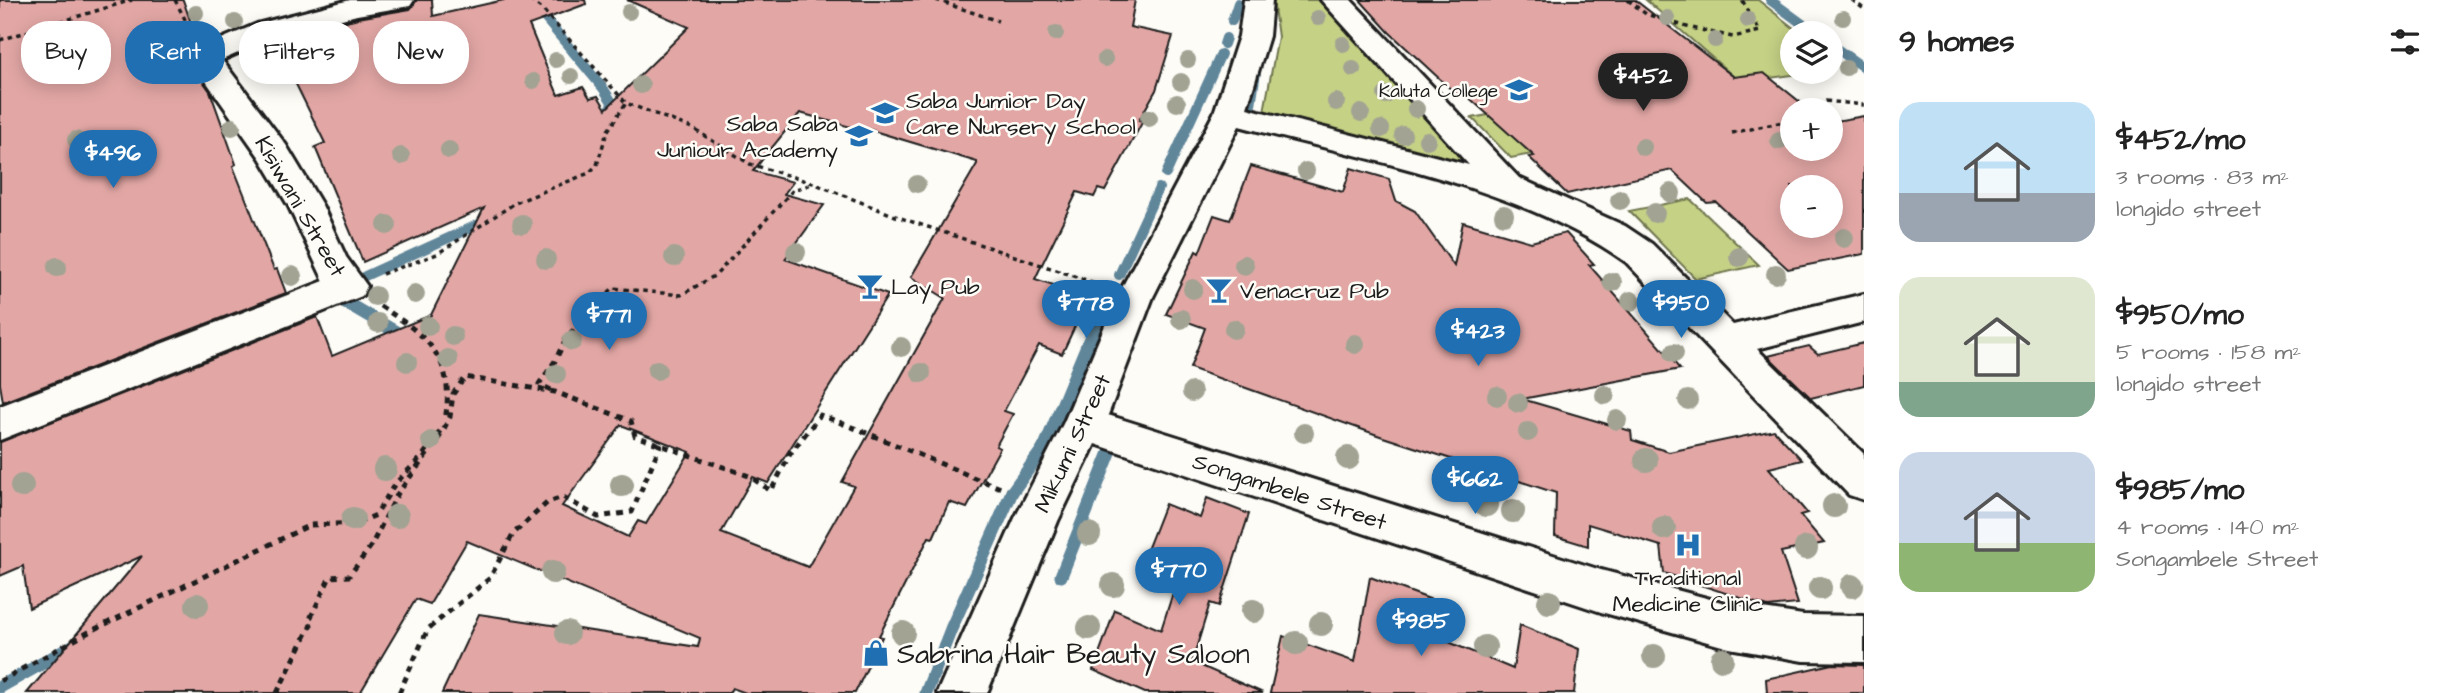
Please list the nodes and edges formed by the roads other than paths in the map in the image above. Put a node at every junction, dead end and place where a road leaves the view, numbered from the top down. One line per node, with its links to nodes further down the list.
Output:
1 (400, 0): 8 (street, Kisiwani Street)
2 (1258, 0): 4 (street, Mikumi Street)
3 (1335, 0): 5 (street)
4 (1230, 113): 5 (street); 9 (street, Mikumi Street)
5 (1507, 186): 7 (street)
6 (1864, 309): 7 (street)
7 (1724, 342): 10 (street)
8 (0, 423)
9 (1084, 424): 11 (street, Songambele Street); 12 (street, Mikumi Street)
10 (1864, 482)
11 (1864, 639)
12 (962, 693)

